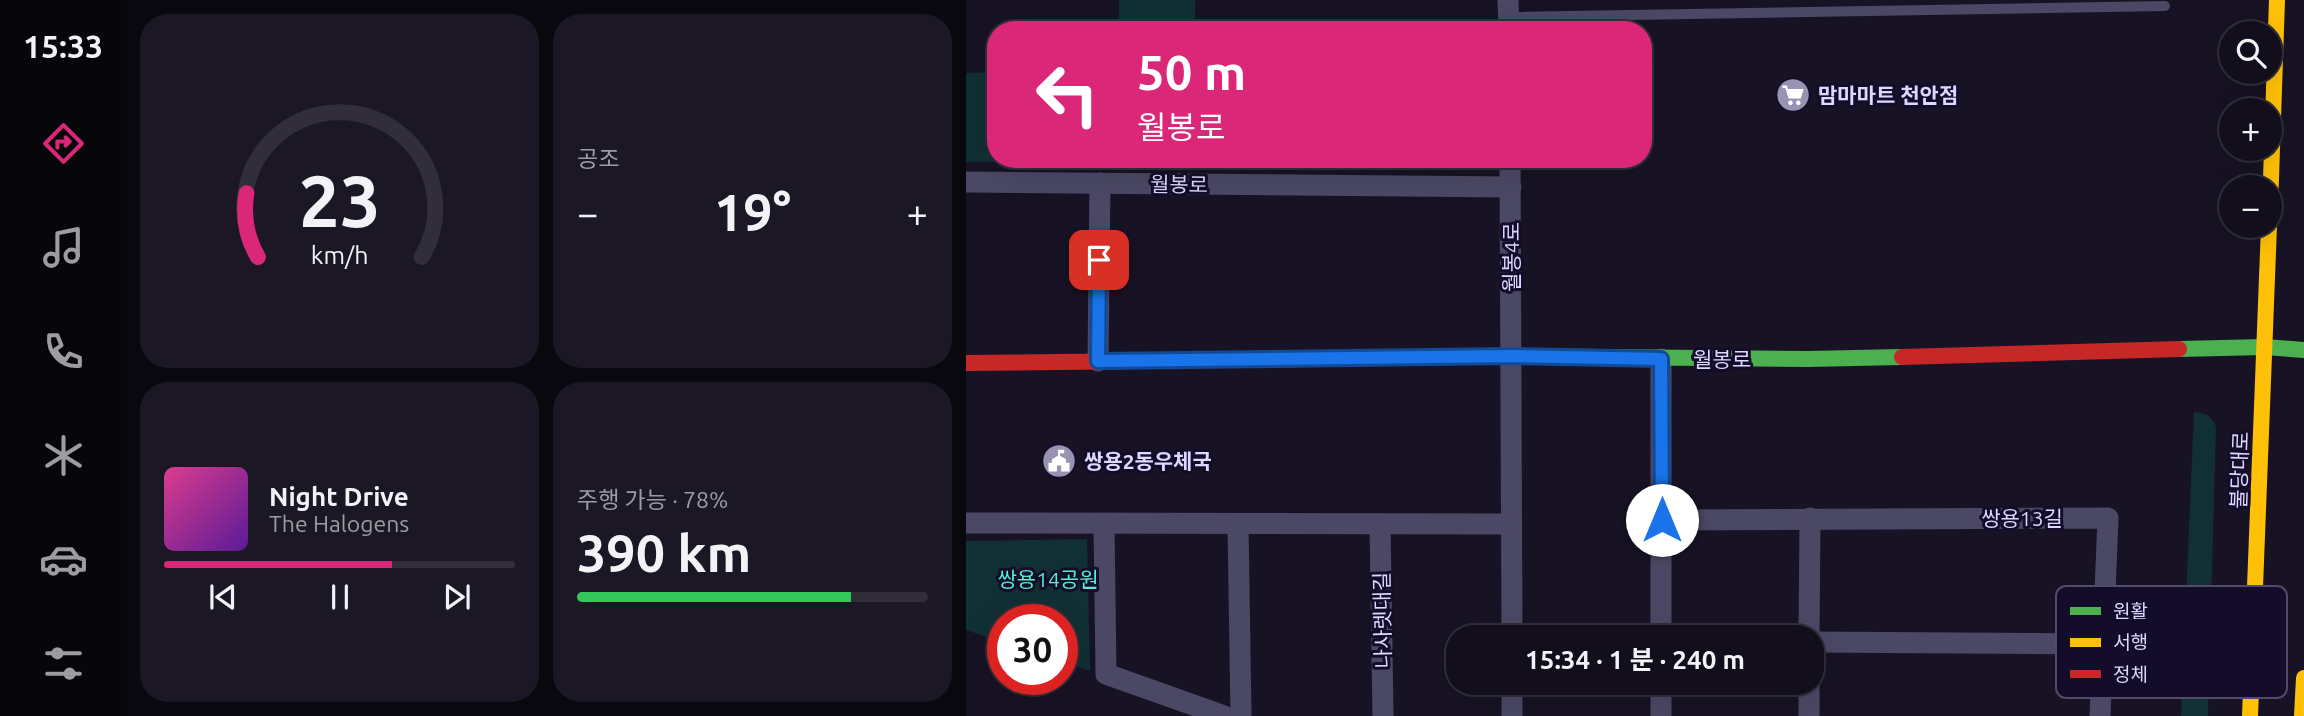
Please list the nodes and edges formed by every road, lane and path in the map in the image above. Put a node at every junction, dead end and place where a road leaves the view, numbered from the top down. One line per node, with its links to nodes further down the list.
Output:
1 (2277, 0): 5 (street)
2 (2165, 6): 3 (lane)
3 (1508, 16)
4 (1510, 168): 8 (street, 월봉4로)
5 (2271, 175)
6 (966, 182): 7 (street, 월봉로)
7 (1100, 183): 8 (street, 월봉로); 14 (street)
8 (1511, 187): 12 (street, 월봉4로)
9 (2269, 238): 10 (street, 불당대로)
10 (2265, 347): 11 (street, 월봉로); 13 (street, 월봉로); 24 (street, 불당대로)
11 (2304, 350)
12 (1511, 356): 13 (street, 월봉로); 14 (street, 월봉로); 22 (street)
13 (1661, 359): 17 (street)
14 (1098, 361): 15 (street, 월봉로)
15 (966, 363)
16 (1811, 518): 17 (street, 쌍용13길); 23 (street, 쌍용13길); 27 (street)
17 (1662, 520): 26 (street)
18 (966, 523): 19 (street)
19 (1104, 523): 20 (street); 36 (street)
20 (1238, 524): 21 (street); 37 (street)
21 (1380, 524): 22 (street); 38 (street, 나사렛대길)
22 (1511, 524): 25 (street)
23 (2105, 586)
24 (2255, 586)
25 (1512, 625)
26 (1661, 625)
27 (1810, 625)
28 (1824, 639): 29 (street)
29 (2056, 643)
30 (2304, 678): 44 (street)
31 (1512, 695): 39 (street)
32 (1661, 695): 40 (street)
33 (1809, 695): 41 (street)
34 (2101, 698): 42 (street, 쌍용13길)
35 (2251, 698): 43 (street, 불당대로)
36 (1224, 716)
37 (1241, 716)
38 (1384, 716)
39 (1512, 716)
40 (1661, 716)
41 (1809, 716)
42 (2100, 716)
43 (2250, 716)
44 (2302, 716)

